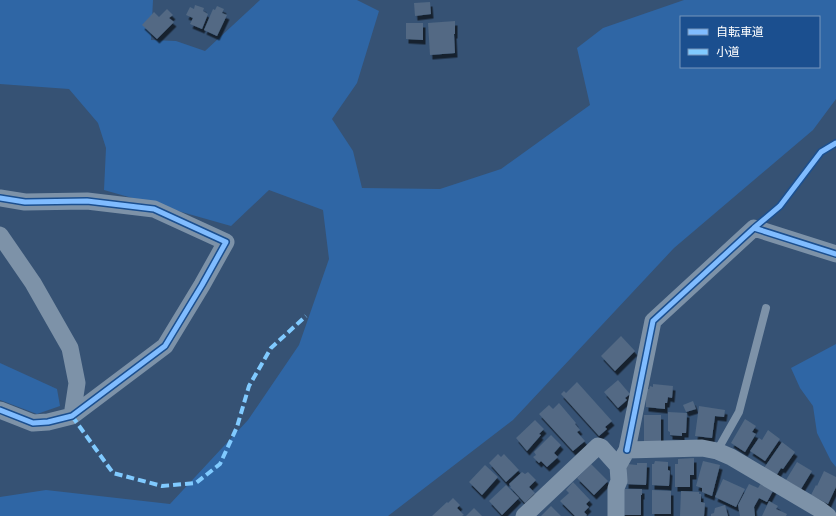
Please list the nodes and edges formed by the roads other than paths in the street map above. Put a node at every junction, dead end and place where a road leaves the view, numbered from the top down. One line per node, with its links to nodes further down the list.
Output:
1 (0, 198): 6 (street)
2 (0, 235): 6 (street)
3 (836, 254): 7 (street)
4 (766, 308): 8 (lane)
5 (0, 410): 6 (street)
6 (72, 416)
7 (627, 450): 8 (street); 9 (street)
8 (717, 452): 12 (street)
9 (618, 466): 10 (street); 11 (street)
10 (524, 516)
11 (616, 516)
12 (828, 516)

